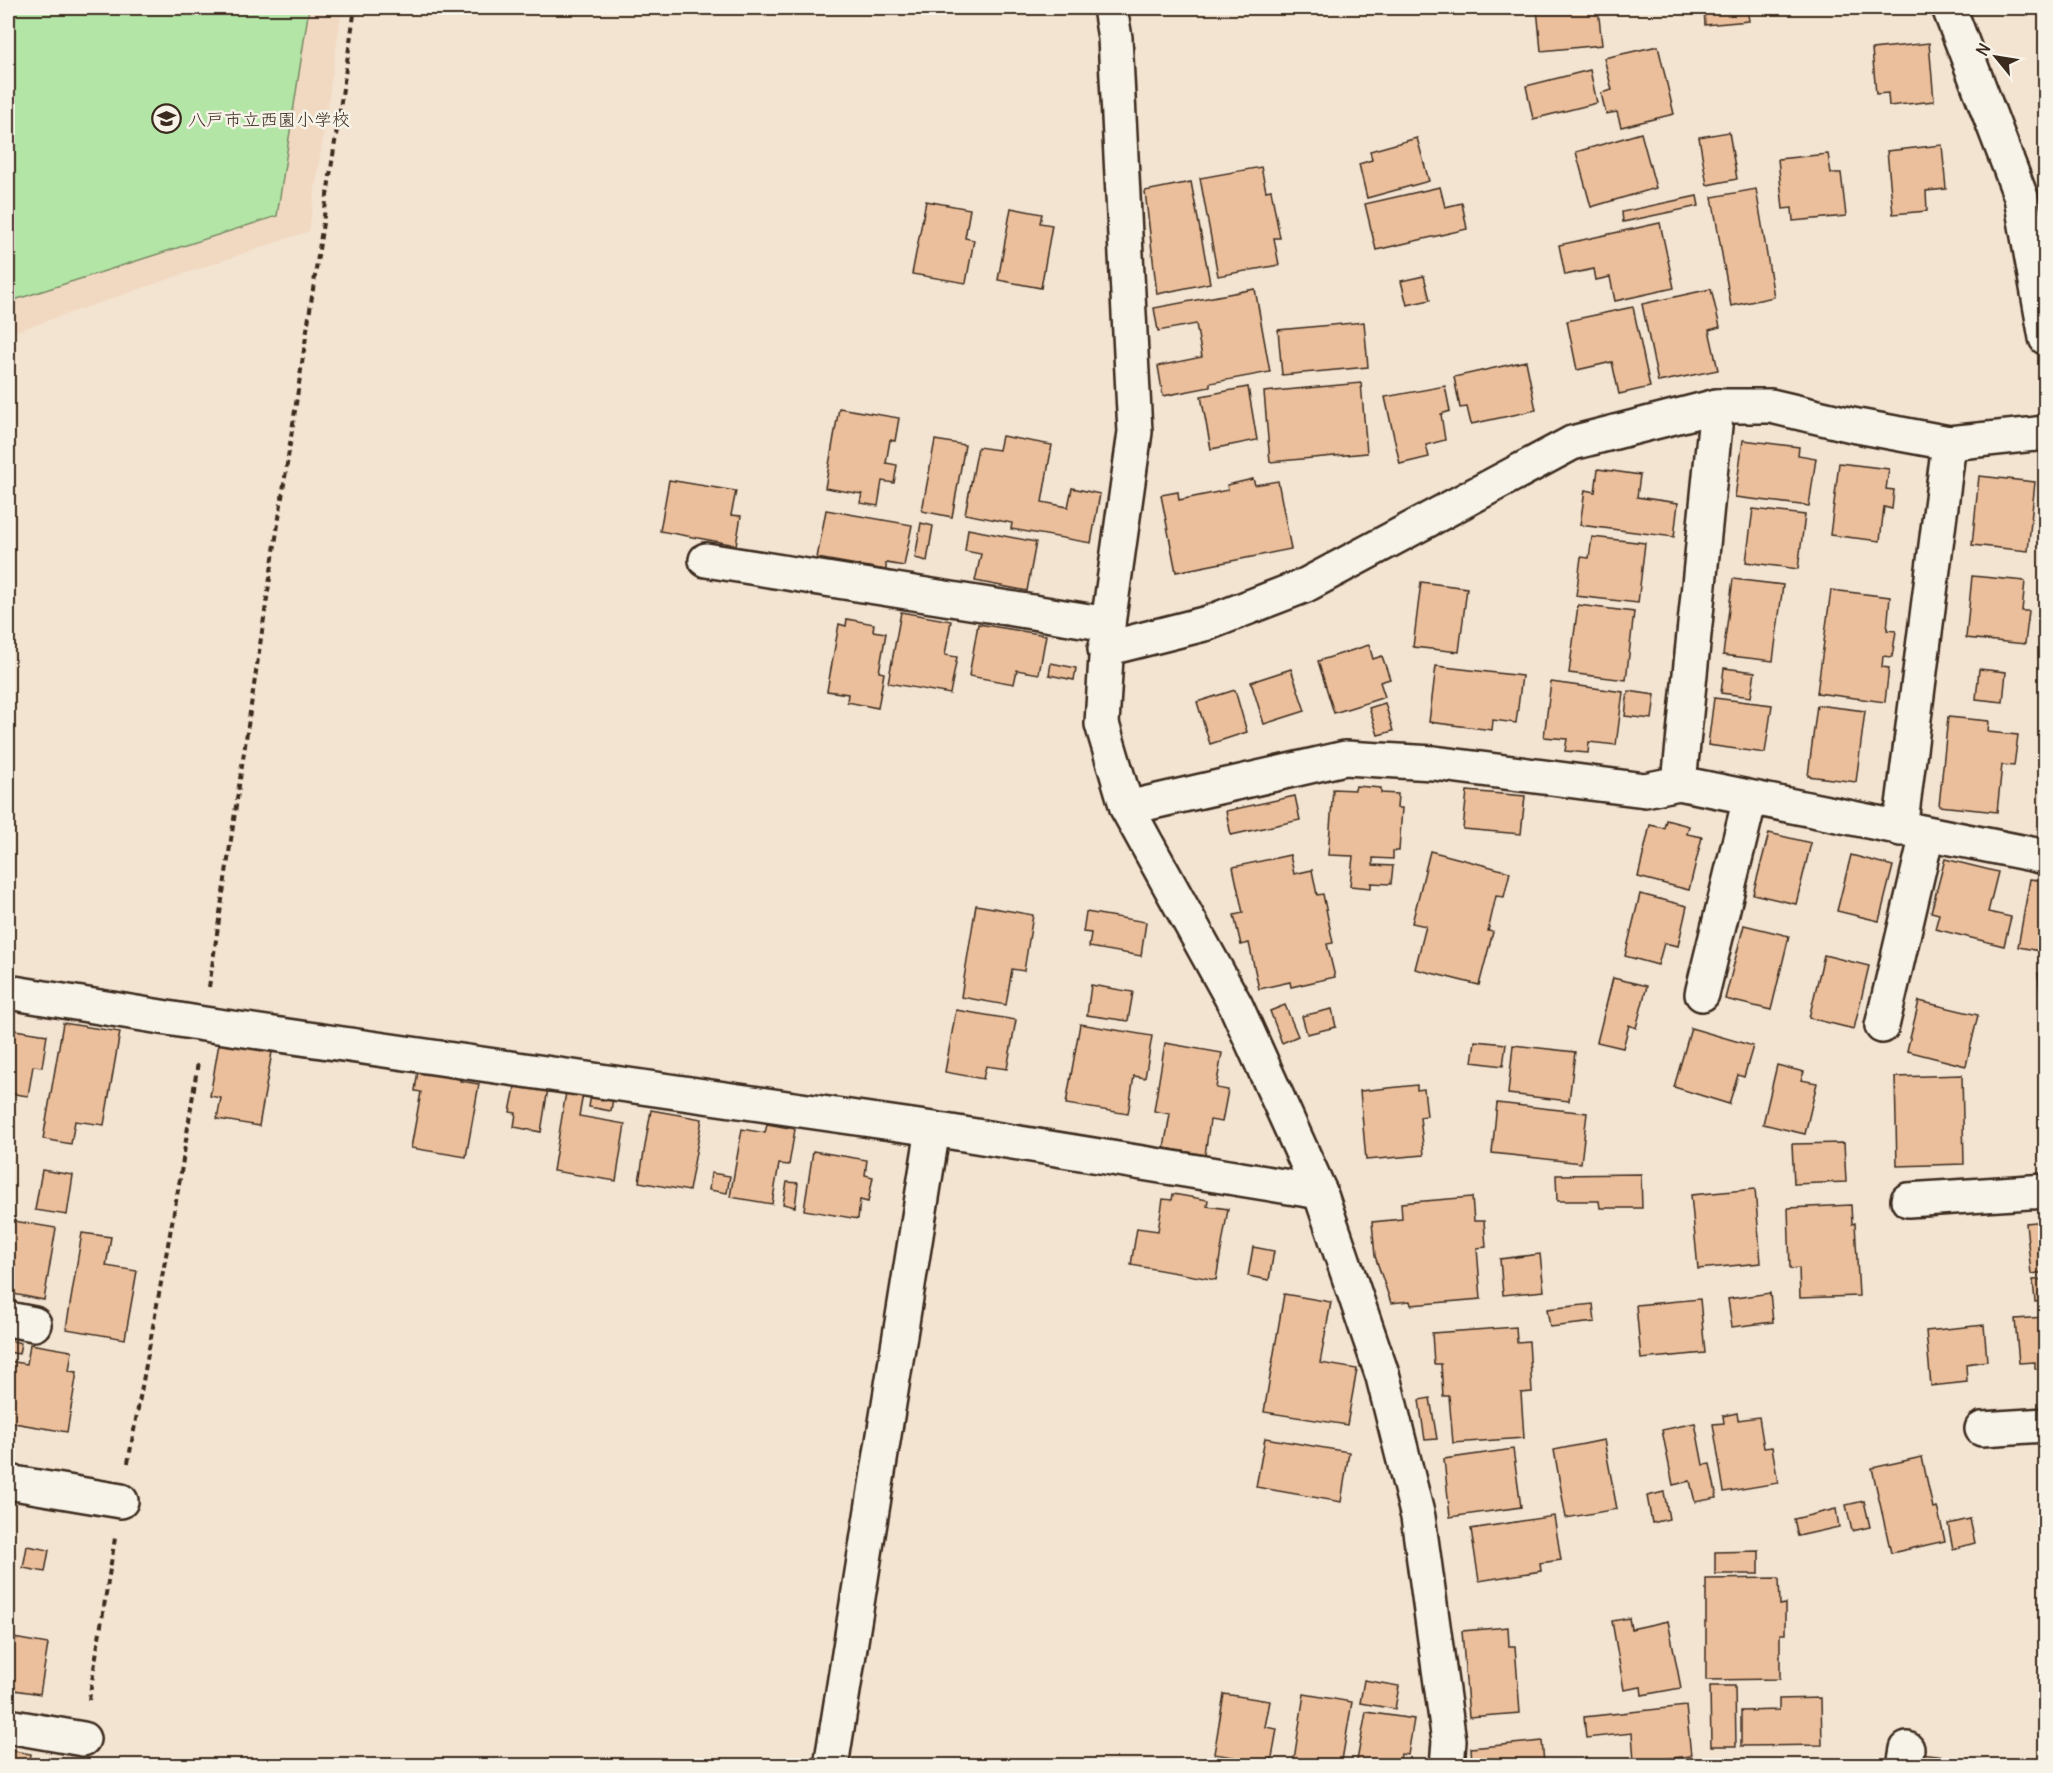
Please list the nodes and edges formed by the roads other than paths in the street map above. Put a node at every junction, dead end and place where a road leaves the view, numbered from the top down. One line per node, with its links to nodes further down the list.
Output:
1 (1110, 8): 9 (street)
2 (1948, 8): 3 (street)
3 (2033, 196): 4 (street)
4 (2046, 338)
5 (1718, 406): 7 (street); 9 (street); 10 (street)
6 (2046, 433): 7 (street)
7 (1949, 443): 13 (street)
8 (706, 560): 9 (street)
9 (1107, 636): 12 (street)
10 (1679, 783): 11 (street); 12 (street)
11 (1750, 798): 13 (street); 16 (street)
12 (1127, 808): 20 (street)
13 (1914, 831): 14 (street); 17 (street)
14 (2046, 857)
15 (8, 992): 18 (street)
16 (1702, 994)
17 (1882, 1026)
18 (933, 1129): 20 (street); 28 (street)
19 (2046, 1191): 21 (street)
20 (1320, 1192): 29 (street)
21 (1908, 1200)
22 (2046, 1425): 23 (street)
23 (1982, 1429)
24 (8, 1482): 25 (street)
25 (121, 1501)
26 (8, 1726): 27 (street)
27 (83, 1739)
28 (831, 1766)
29 (1447, 1766)

